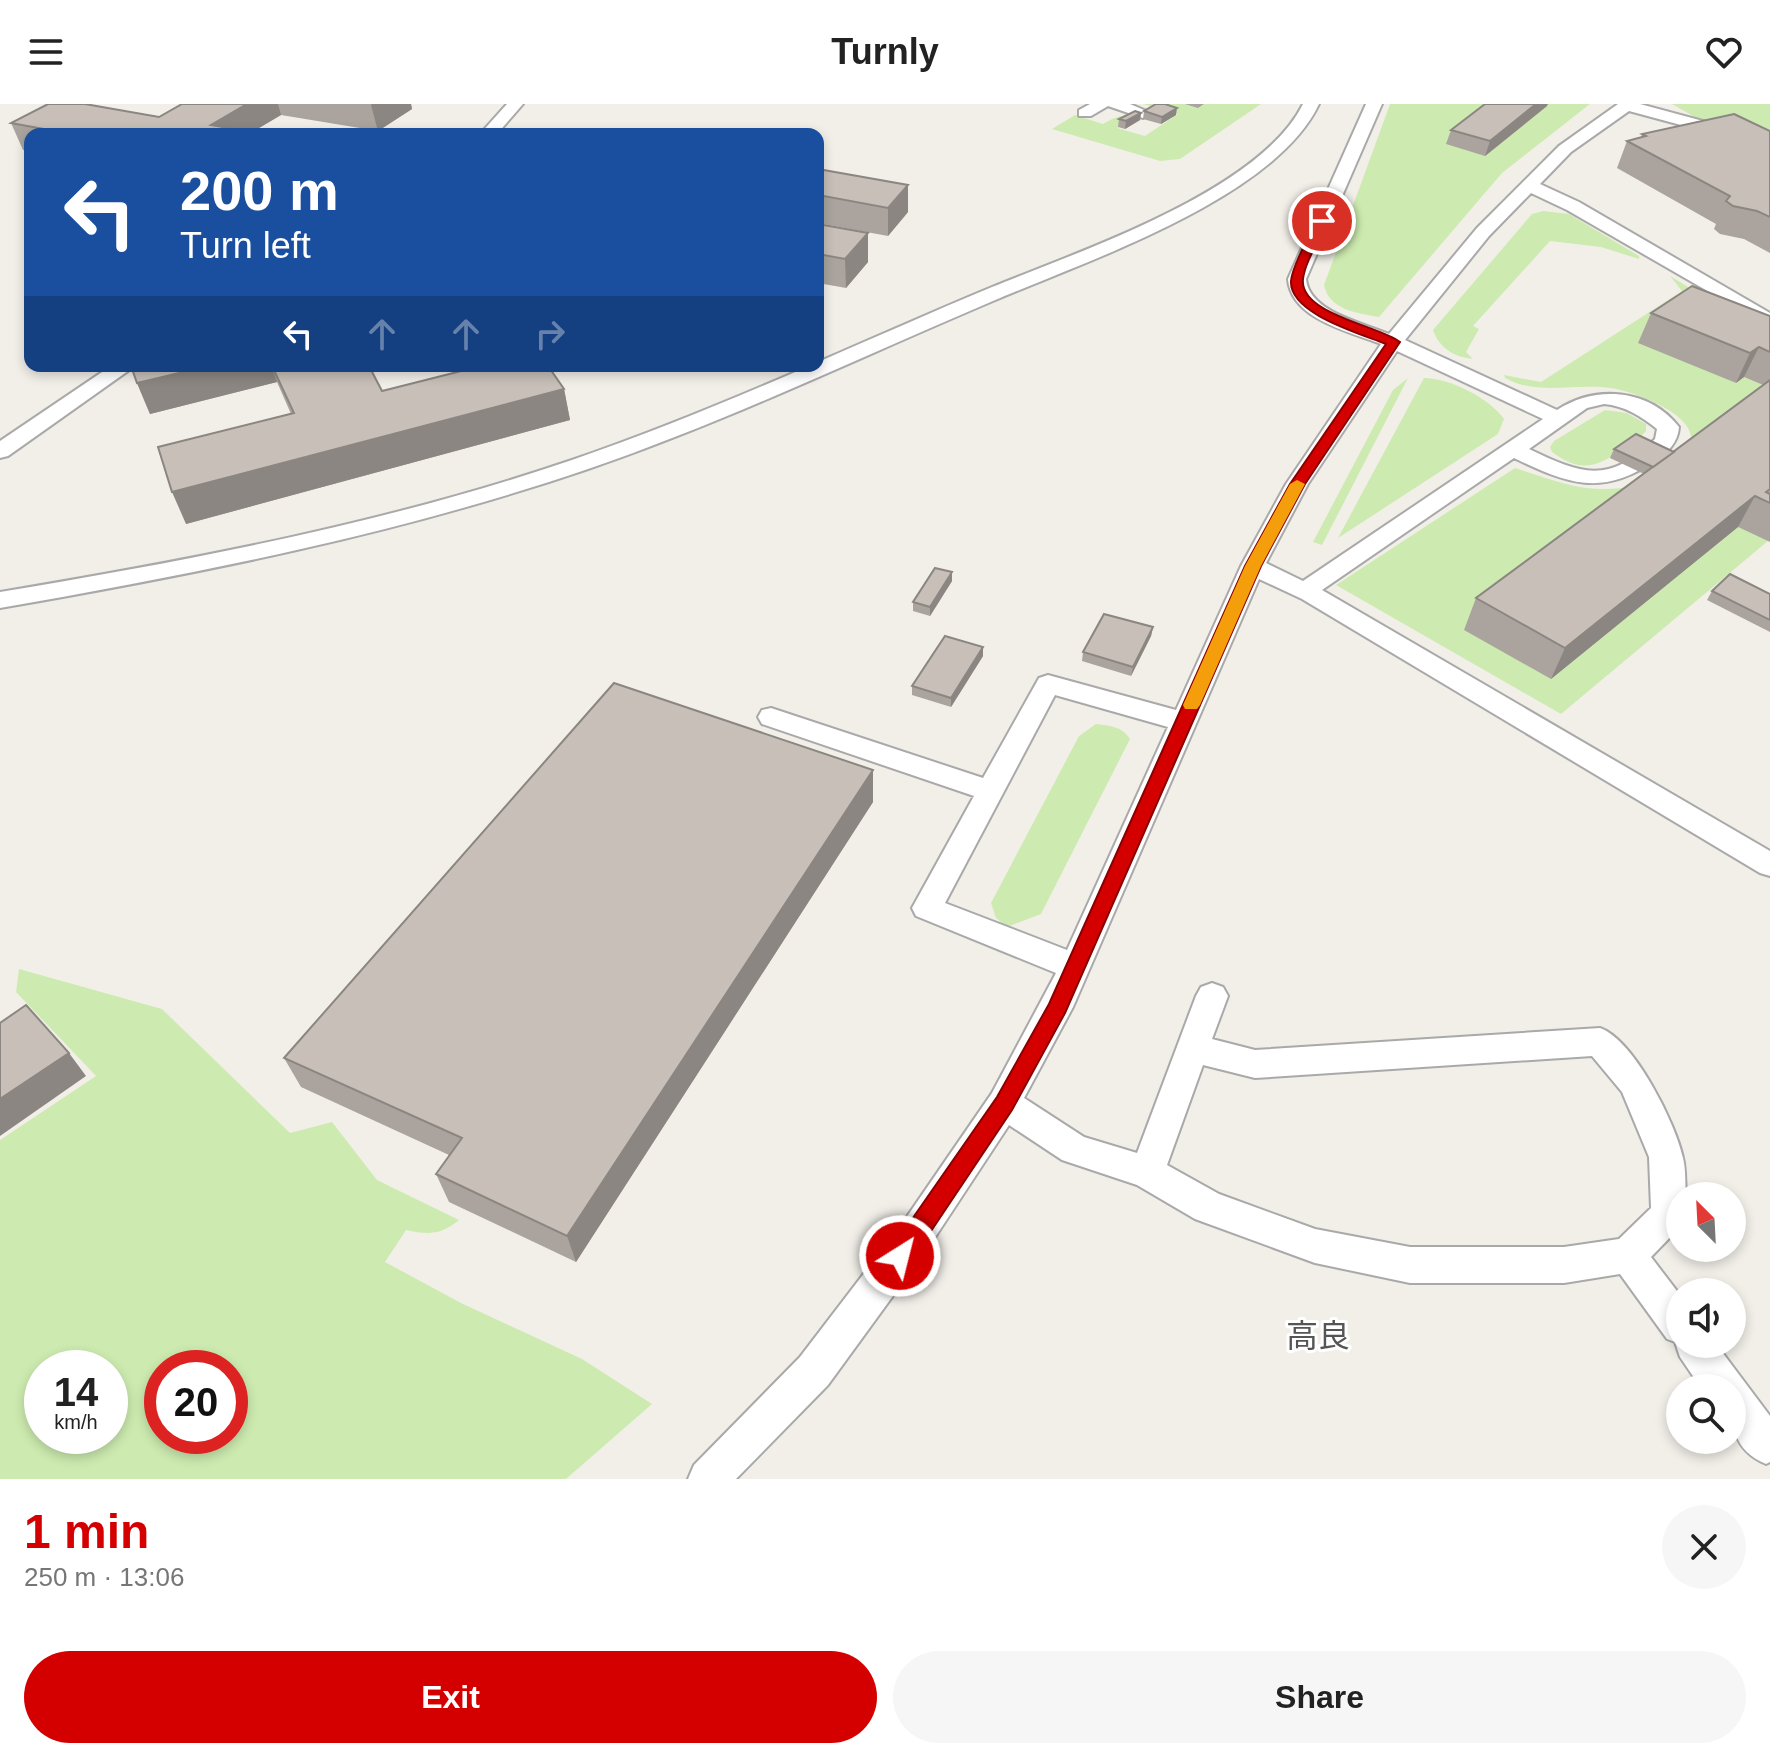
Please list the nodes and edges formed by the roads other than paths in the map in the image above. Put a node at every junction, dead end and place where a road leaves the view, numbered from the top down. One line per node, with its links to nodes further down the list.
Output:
1 (515, 104): 9 (lane)
2 (1101, 104): 7 (lane)
3 (1114, 104): 8 (lane)
4 (1311, 104): 14 (lane)
5 (1374, 104): 13 (lane)
6 (1627, 105): 10 (lane); 11 (lane)
7 (1085, 113)
8 (1143, 113)
9 (493, 128)
10 (1770, 144)
11 (1527, 185): 12 (lane); 13 (lane)
12 (1770, 321)
13 (1393, 342): 17 (lane); 20 (lane)
14 (824, 366)
15 (116, 372): 19 (lane)
16 (810, 372): 22 (lane)
17 (1559, 419): 18 (lane); 18 (lane)
18 (1514, 450): 21 (lane)
19 (0, 451)
20 (1253, 566): 21 (lane); 24 (lane)
21 (1304, 591): 26 (lane)
22 (0, 600)
23 (771, 717): 25 (lane)
24 (1184, 722): 25 (lane); 27 (lane)
25 (991, 791): 27 (lane)
26 (1770, 865)
27 (1075, 967): 30 (lane)
28 (1212, 996): 29 (lane)
29 (1193, 1048): 31 (lane); 32 (lane)
30 (1004, 1103): 31 (lane); 36 (lane)
31 (1147, 1172): 32 (lane)
32 (1628, 1255): 33 (lane)
33 (1666, 1307)
34 (1746, 1416): 35 (lane)
35 (1766, 1444)
36 (708, 1479)

